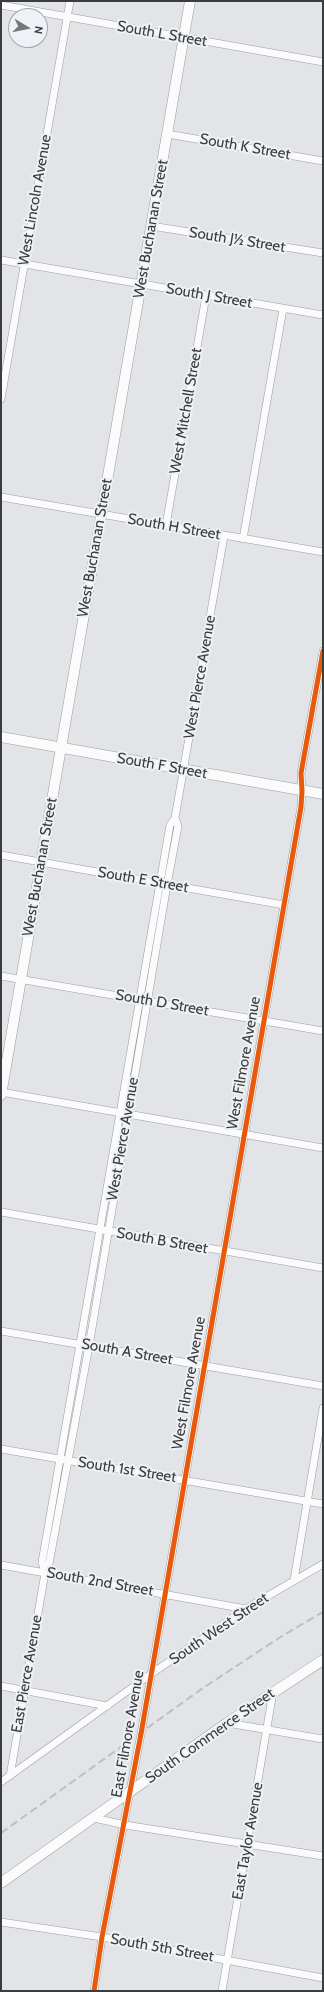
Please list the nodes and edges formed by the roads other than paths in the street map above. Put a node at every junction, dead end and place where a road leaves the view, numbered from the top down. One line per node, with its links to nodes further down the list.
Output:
1 (70, 1): 4 (street, West Lincoln Avenue)
2 (190, 1): 5 (street, West Buchanan Street)
3 (1, 5): 4 (street, South L Street)
4 (67, 17): 5 (street, South L Street); 12 (street, West Lincoln Avenue)
5 (184, 38): 6 (street, South L Street); 7 (street, West Buchanan Street)
6 (323, 62)
7 (167, 134): 8 (street, South K Street); 9 (street, West Buchanan Street)
8 (323, 161)
9 (151, 226): 10 (street, South J½ Street); 13 (street, West Buchanan Street)
10 (323, 254)
11 (1, 260): 12 (street, South J Street)
12 (24, 264): 13 (street, South J Street); 17 (street, West Lincoln Avenue)
13 (141, 284): 14 (street, South J Street); 19 (street, West Buchanan Street)
14 (206, 296): 15 (street, South J Street); 20 (street, West Mitchell Street)
15 (283, 309): 16 (street, South J Street); 22 (street)
16 (323, 315)
17 (1, 399)
18 (1, 497): 19 (street, South H Street)
19 (101, 514): 20 (street, South H Street); 26 (street, West Buchanan Street)
20 (166, 525): 21 (street, South H Street)
21 (224, 536): 22 (street, South H Street); 27 (street, West Pierce Avenue)
22 (243, 539): 23 (street, South H Street)
23 (323, 552)
24 (323, 651): 28 (street, West Filmore Avenue)
25 (1, 737): 26 (street, South F Street)
26 (62, 747): 27 (street, South F Street); 31 (street, West Buchanan Street)
27 (183, 770): 28 (street, South F Street); 32 (street, West Pierce Avenue)
28 (302, 791): 29 (street, South F Street); 33 (street, West Filmore Avenue)
29 (323, 794)
30 (1, 855): 31 (street, South E Street)
31 (41, 862): 32 (street, South E Street); 35 (street, West Buchanan Street)
32 (163, 884): 33 (street, South E Street); 36 (street, West Pierce Avenue)
33 (284, 905): 37 (street, West Filmore Avenue)
34 (1, 976): 35 (street, South D Street)
35 (21, 979): 36 (street, South D Street); 39 (street, West Buchanan Street)
36 (144, 1000): 37 (street, South D Street); 41 (street, West Pierce Avenue)
37 (264, 1021): 38 (street, South D Street); 42 (street, West Filmore Avenue)
38 (323, 1031)
39 (1, 1092): 40 (street, West Buchanan Street); 41 (street)
40 (1, 1095)
41 (124, 1114): 42 (street); 45 (street, West Pierce Avenue)
42 (244, 1134): 43 (street); 46 (street, West Filmore Avenue)
43 (323, 1148)
44 (1, 1212): 45 (street, South B Street)
45 (103, 1231): 46 (street, South B Street); 49 (street, West Pierce Avenue); 50 (street, West Pierce Avenue)
46 (224, 1251): 47 (street, South B Street); 51 (street, West Filmore Avenue)
47 (323, 1268)
48 (1, 1331): 49 (street, South A Street)
49 (80, 1344): 50 (street, South A Street); 55 (street, West Pierce Avenue)
50 (89, 1346): 51 (street, South A Street); 56 (street, West Pierce Avenue)
51 (204, 1365): 52 (street, South A Street); 57 (street, West Filmore Avenue)
52 (323, 1386)
53 (323, 1408): 58 (street)
54 (1, 1449): 55 (street, South 1st Street)
55 (60, 1459): 56 (street, South 1st Street); 62 (street, East Pierce Avenue)
56 (68, 1461): 57 (street, South 1st Street); 62 (street, East Pierce Avenue)
57 (184, 1480): 58 (street, South 1st Street); 64 (street, East Filmore Avenue)
58 (306, 1501): 59 (street, South 1st Street); 63 (street)
59 (323, 1504)
60 (323, 1564): 63 (street, South West Street)
61 (1, 1565): 62 (street, South 2nd Street)
62 (45, 1573): 64 (street, South 2nd Street); 69 (street, East Pierce Avenue)
63 (294, 1580): 65 (street, South West Street)
64 (165, 1594): 65 (street, South 2nd Street); 67 (street, East Filmore Avenue)
65 (246, 1609): 67 (street, South West Street)
66 (323, 1660): 70 (street, South Commerce Street)
67 (151, 1674): 71 (street, South West Street); 77 (street, East Filmore Avenue)
68 (1, 1686): 69 (street)
69 (24, 1690): 71 (street); 75 (street, East Pierce Avenue)
70 (273, 1691): 72 (street, South Commerce Street); 73 (street, East Taylor Avenue)
71 (107, 1706): 75 (street, South West Street)
72 (227, 1723): 73 (street); 77 (street, South Commerce Street)
73 (267, 1729): 74 (street); 80 (street, East Taylor Avenue)
74 (323, 1739)
75 (10, 1776): 76 (street, South West Street)
76 (1, 1782)
77 (130, 1793): 78 (street, South Commerce Street); 79 (street, East Filmore Avenue)
78 (94, 1818): 79 (street); 82 (street, South Commerce Street)
79 (125, 1825): 80 (street); 84 (street, East Filmore Avenue)
80 (247, 1845): 81 (street); 85 (street, East Taylor Avenue)
81 (323, 1856)
82 (1, 1883)
83 (1, 1922): 84 (street, South 5th Street)
84 (102, 1937): 85 (street, South 5th Street); 87 (street, East Filmore Avenue)
85 (227, 1960): 86 (street, South 5th Street); 88 (street, East Taylor Avenue)
86 (323, 1978)
87 (94, 1991)
88 (222, 1991)

